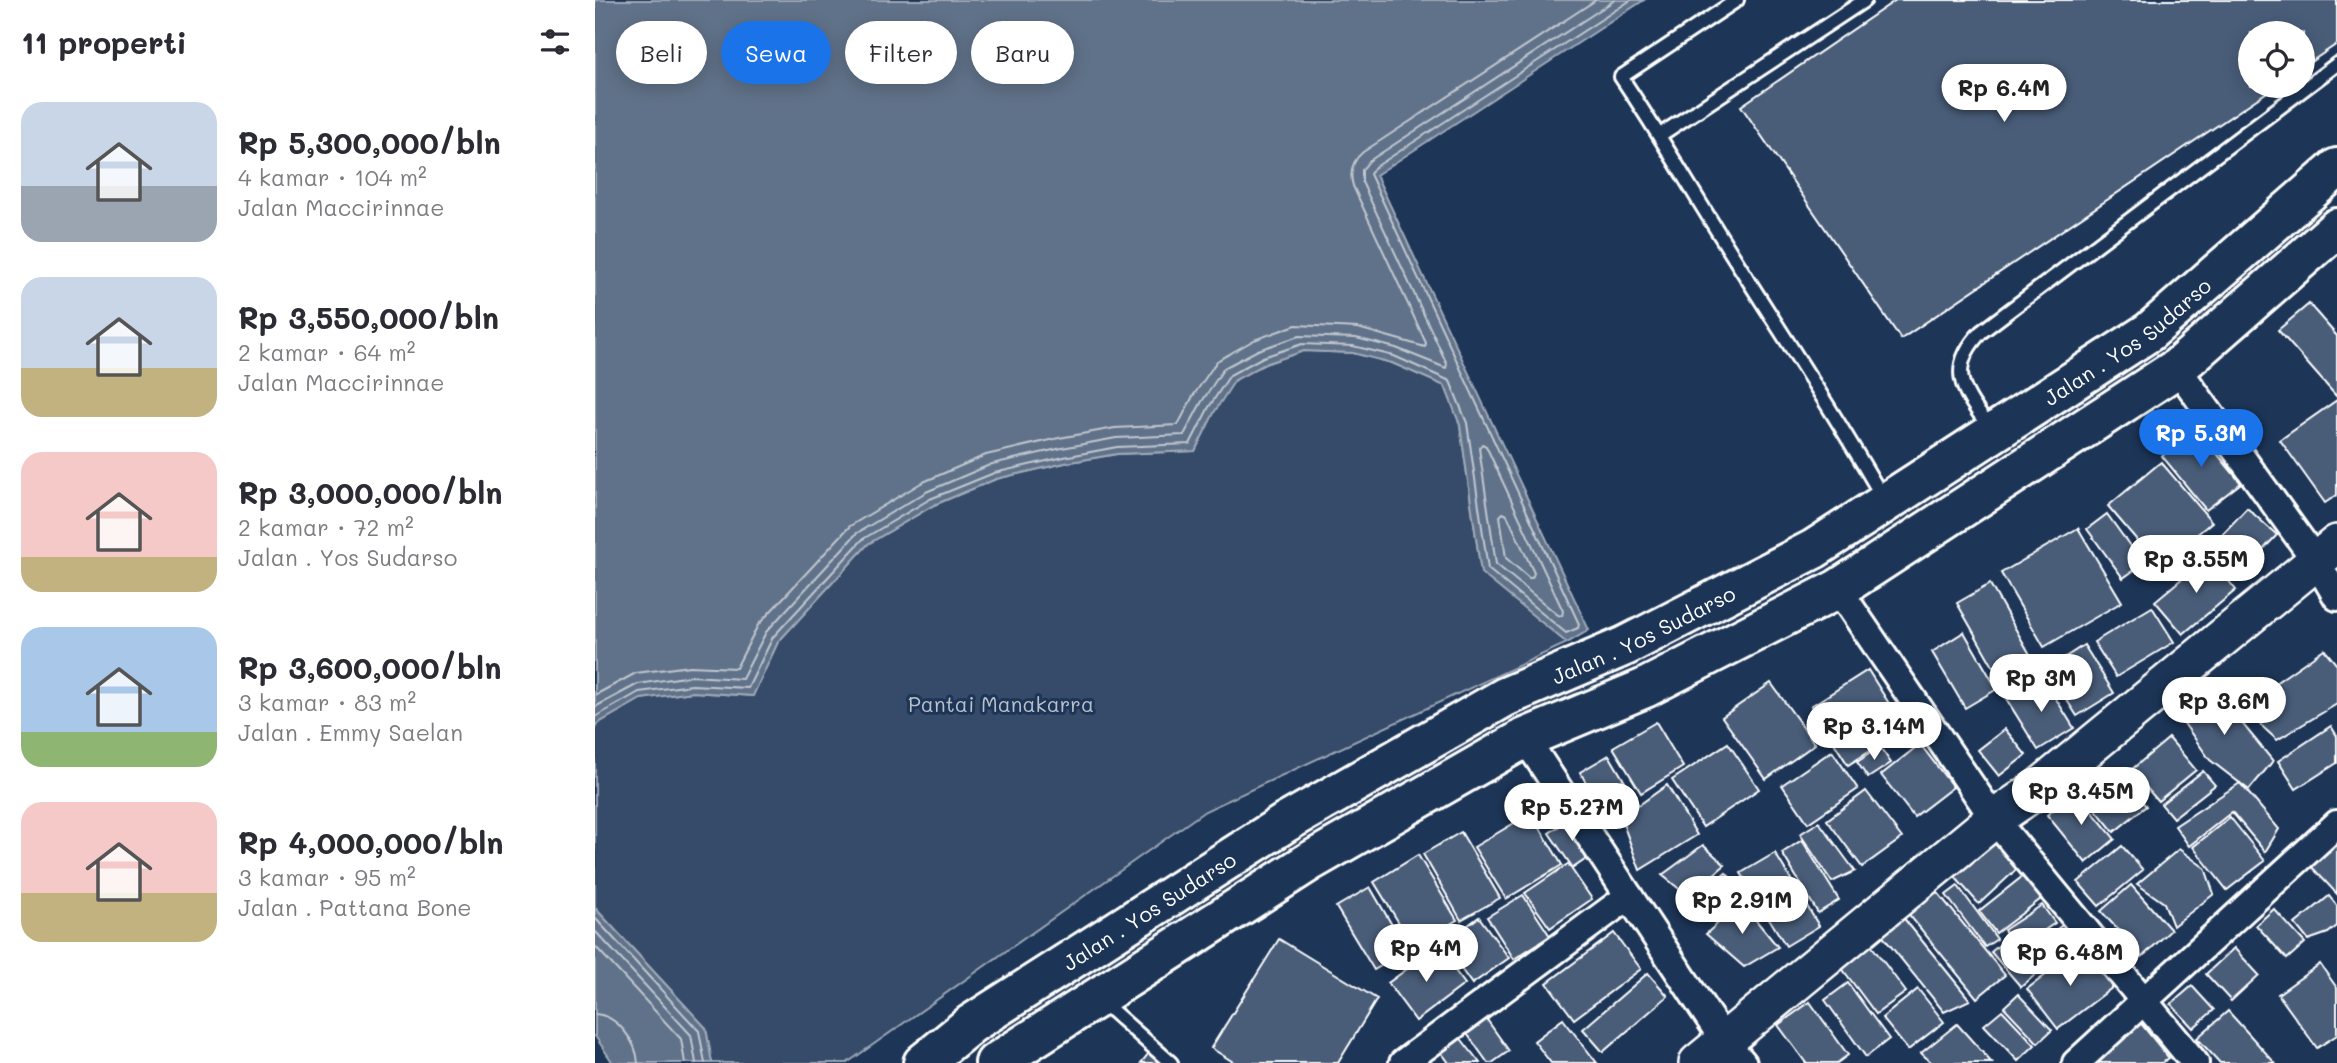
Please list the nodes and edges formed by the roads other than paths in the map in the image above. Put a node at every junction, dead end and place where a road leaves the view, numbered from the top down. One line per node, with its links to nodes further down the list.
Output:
1 (1737, 0): 4 (lane)
2 (1865, 0): 4 (lane)
3 (2337, 64): 8 (lane)
4 (1660, 135): 9 (lane)
5 (2337, 168): 8 (highway, Jalan . Yos Sudarso)
6 (2337, 228): 7 (highway)
7 (2177, 369): 10 (street); 11 (highway)
8 (1993, 433): 9 (highway, Jalan . Yos Sudarso)
9 (1886, 503): 21 (highway, Jalan . Yos Sudarso)
10 (2326, 552): 12 (street); 14 (main road)
11 (1838, 589): 13 (highway); 14 (street)
12 (2337, 597)
13 (1525, 738): 16 (street); 17 (highway)
14 (1994, 819): 18 (street); 19 (main road)
15 (2337, 824): 18 (street)
16 (1629, 896): 19 (street); 23 (street)
17 (1097, 997): 20 (highway); 22 (lane)
18 (2144, 1001): 24 (street); 25 (street)
19 (1722, 1056)
20 (997, 1062)
21 (923, 1063)
22 (1171, 1063)
23 (1403, 1063)
24 (2076, 1063)
25 (2195, 1063)

